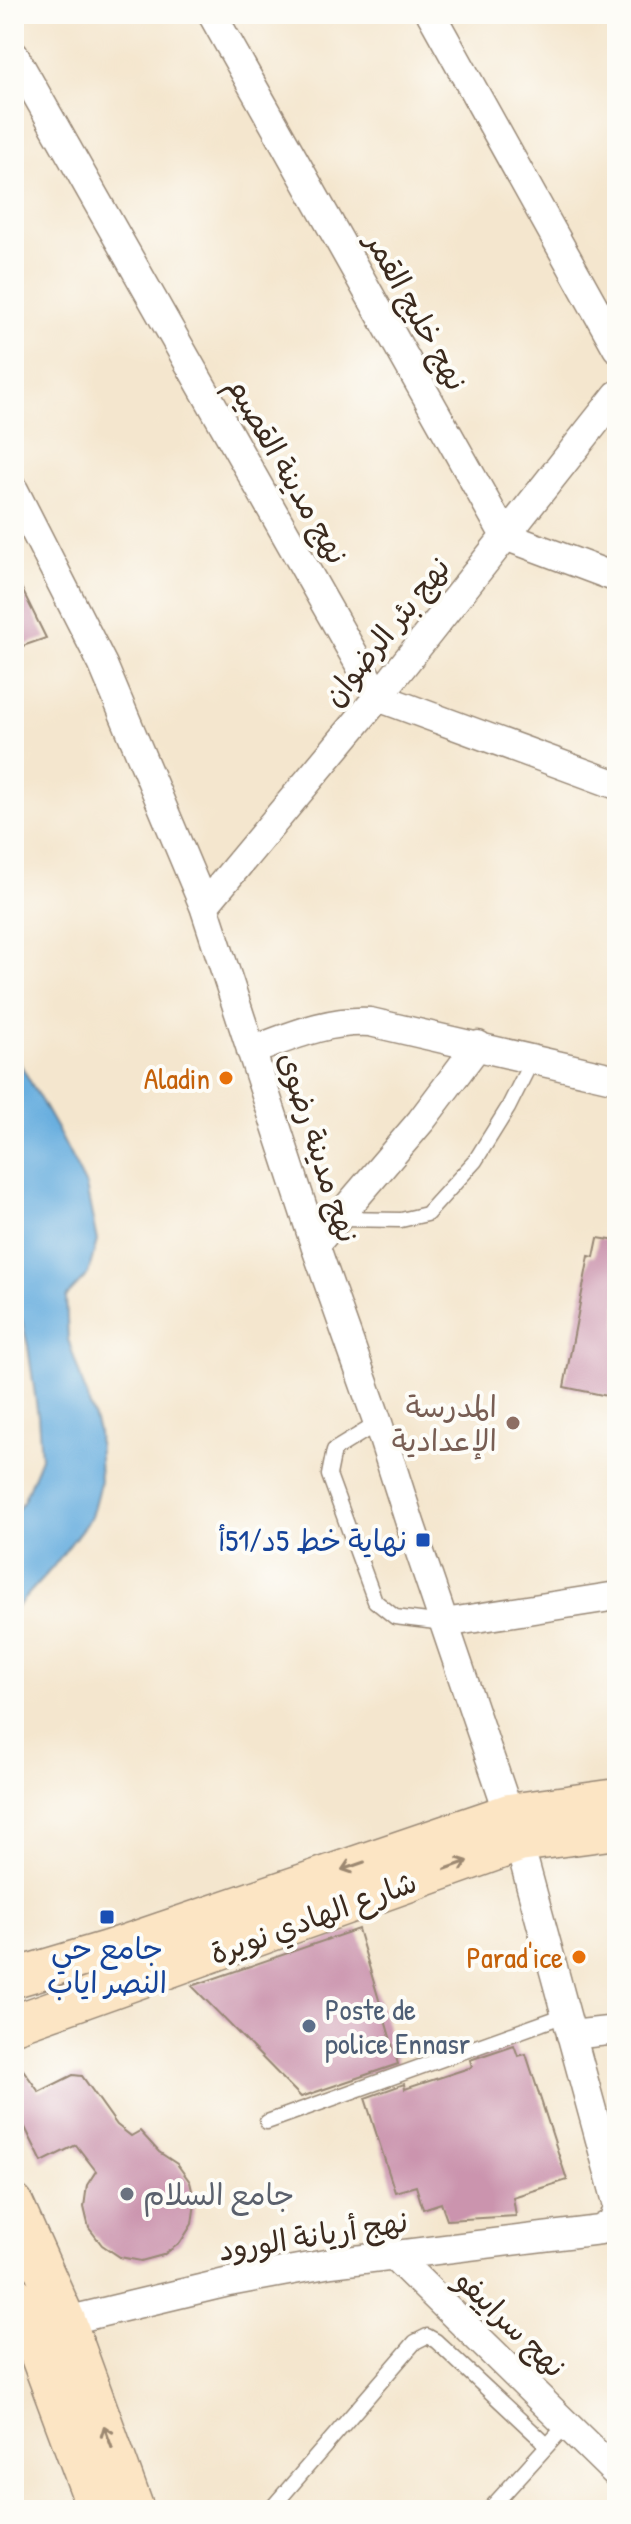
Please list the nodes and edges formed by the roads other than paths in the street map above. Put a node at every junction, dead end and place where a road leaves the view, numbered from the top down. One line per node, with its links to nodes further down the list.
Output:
1 (212, 14): 7 (street, نهج خليج القمر)
2 (431, 14): 4 (street)
3 (14, 55): 9 (street, نهج مدينة القصيم)
4 (617, 348)
5 (617, 395): 7 (street, نهج بئر الرضوان)
6 (14, 490): 11 (street, نهج مدينة رضوى)
7 (505, 536): 8 (street); 9 (street, نهج بئر الرضوان)
8 (617, 578)
9 (378, 697): 10 (street); 11 (street, نهج بئر الرضوان)
10 (617, 785)
11 (204, 906): 13 (street, نهج مدينة رضوى)
12 (478, 1045): 13 (street); 14 (street); 16 (street)
13 (251, 1051): 17 (street, نهج مدينة رضوى)
14 (533, 1058): 15 (street); 16 (lane)
15 (617, 1079)
16 (338, 1219): 17 (street)
17 (315, 1245): 18 (street, نهج مدينة رضوى)
18 (378, 1423): 20 (street, نهج مدينة رضوى); 20 (lane)
19 (617, 1596): 20 (street)
20 (444, 1623): 22 (street, نهج مدينة رضوى)
21 (617, 1798): 22 (main road, شارع الهادي نويرة)
22 (514, 1828): 23 (main road, شارع الهادي نويرة); 24 (main road, شارع الهادي نويرة); 27 (street, نهج أريانة الورود)
23 (617, 1830)
24 (121, 1966): 25 (main road, شارع الهادي نويرة); 26 (main road, شارع الهادي نويرة)
25 (14, 1978)
26 (14, 2024)
27 (568, 2025): 28 (street); 29 (lane); 31 (street, نهج أريانة الورود)
28 (617, 2030)
29 (267, 2122)
30 (14, 2204): 34 (main road)
31 (615, 2216): 32 (street, نهج أريانة الورود)
32 (392, 2254): 34 (street, نهج أريانة الورود); 35 (street, نهج سراييفو)
33 (14, 2295): 34 (main road)
34 (37, 2328): 38 (main road); 39 (main road, one-way to 34)
35 (567, 2424): 36 (lane); 37 (street, نهج سراييفو)
36 (547, 2445): 40 (lane); 41 (lane)
37 (617, 2474)
38 (97, 2510)
39 (135, 2510)
40 (270, 2510)
41 (489, 2510)

